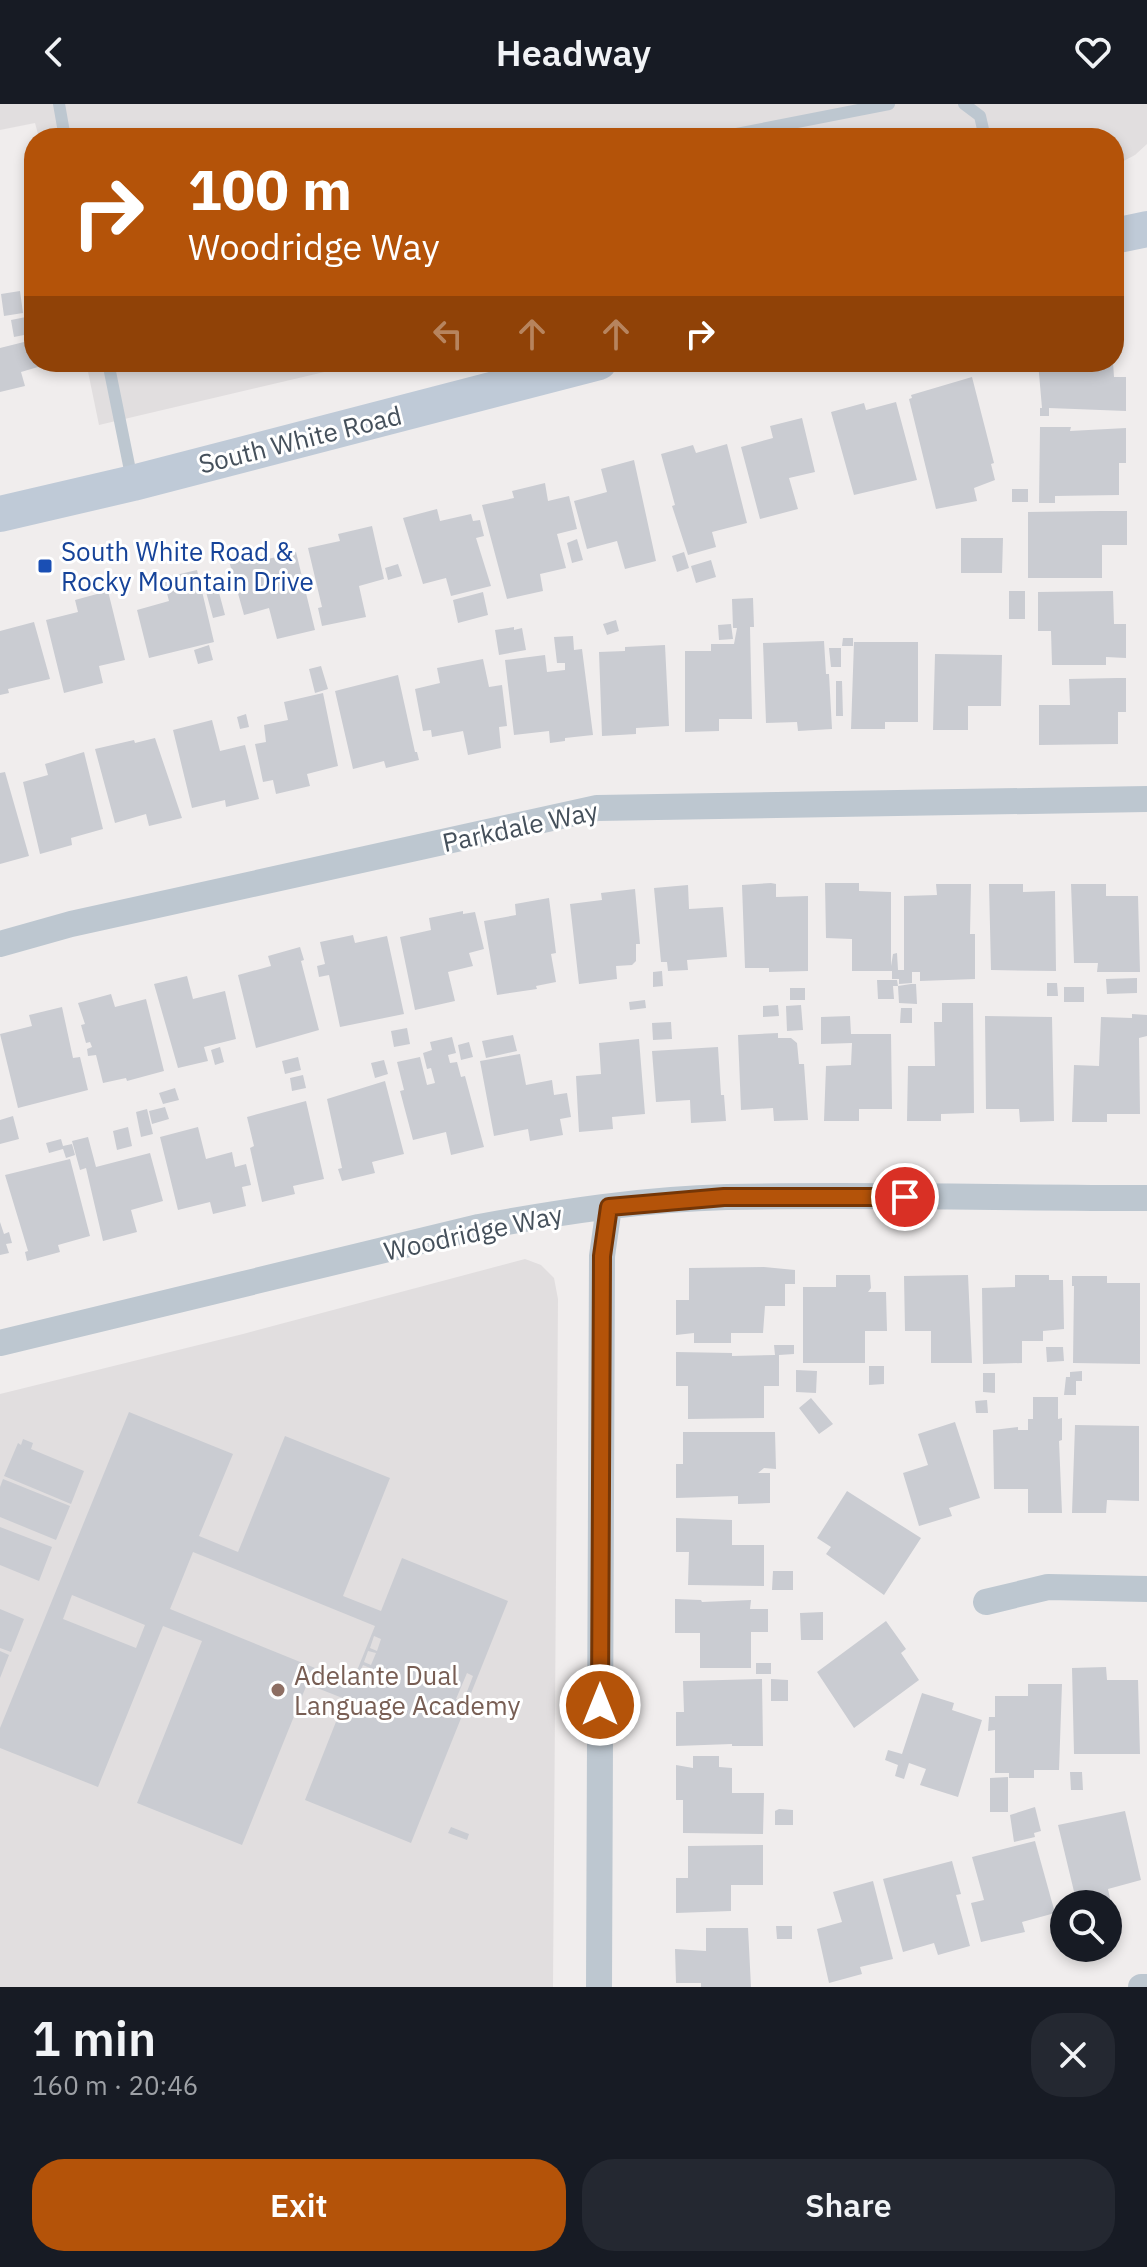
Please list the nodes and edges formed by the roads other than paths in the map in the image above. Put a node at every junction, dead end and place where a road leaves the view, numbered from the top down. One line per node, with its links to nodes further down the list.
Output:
1 (59, 104): 4 (lane)
2 (889, 104): 5 (lane)
3 (964, 104): 6 (lane)
4 (63, 128)
5 (767, 128)
6 (983, 128)
7 (1147, 229): 8 (main road)
8 (1124, 234)
9 (110, 372): 11 (lane)
10 (560, 372): 11 (main road, South White Road)
11 (133, 483): 12 (main road, South White Road)
12 (0, 514)
13 (1147, 799): 14 (street, Parkdale Way)
14 (0, 944)
15 (1147, 1198): 16 (street, Woodridge Way)
16 (609, 1207): 17 (street, Woodridge Way); 20 (street)
17 (0, 1343)
18 (1147, 1589): 19 (street)
19 (986, 1602)
20 (599, 1987)

